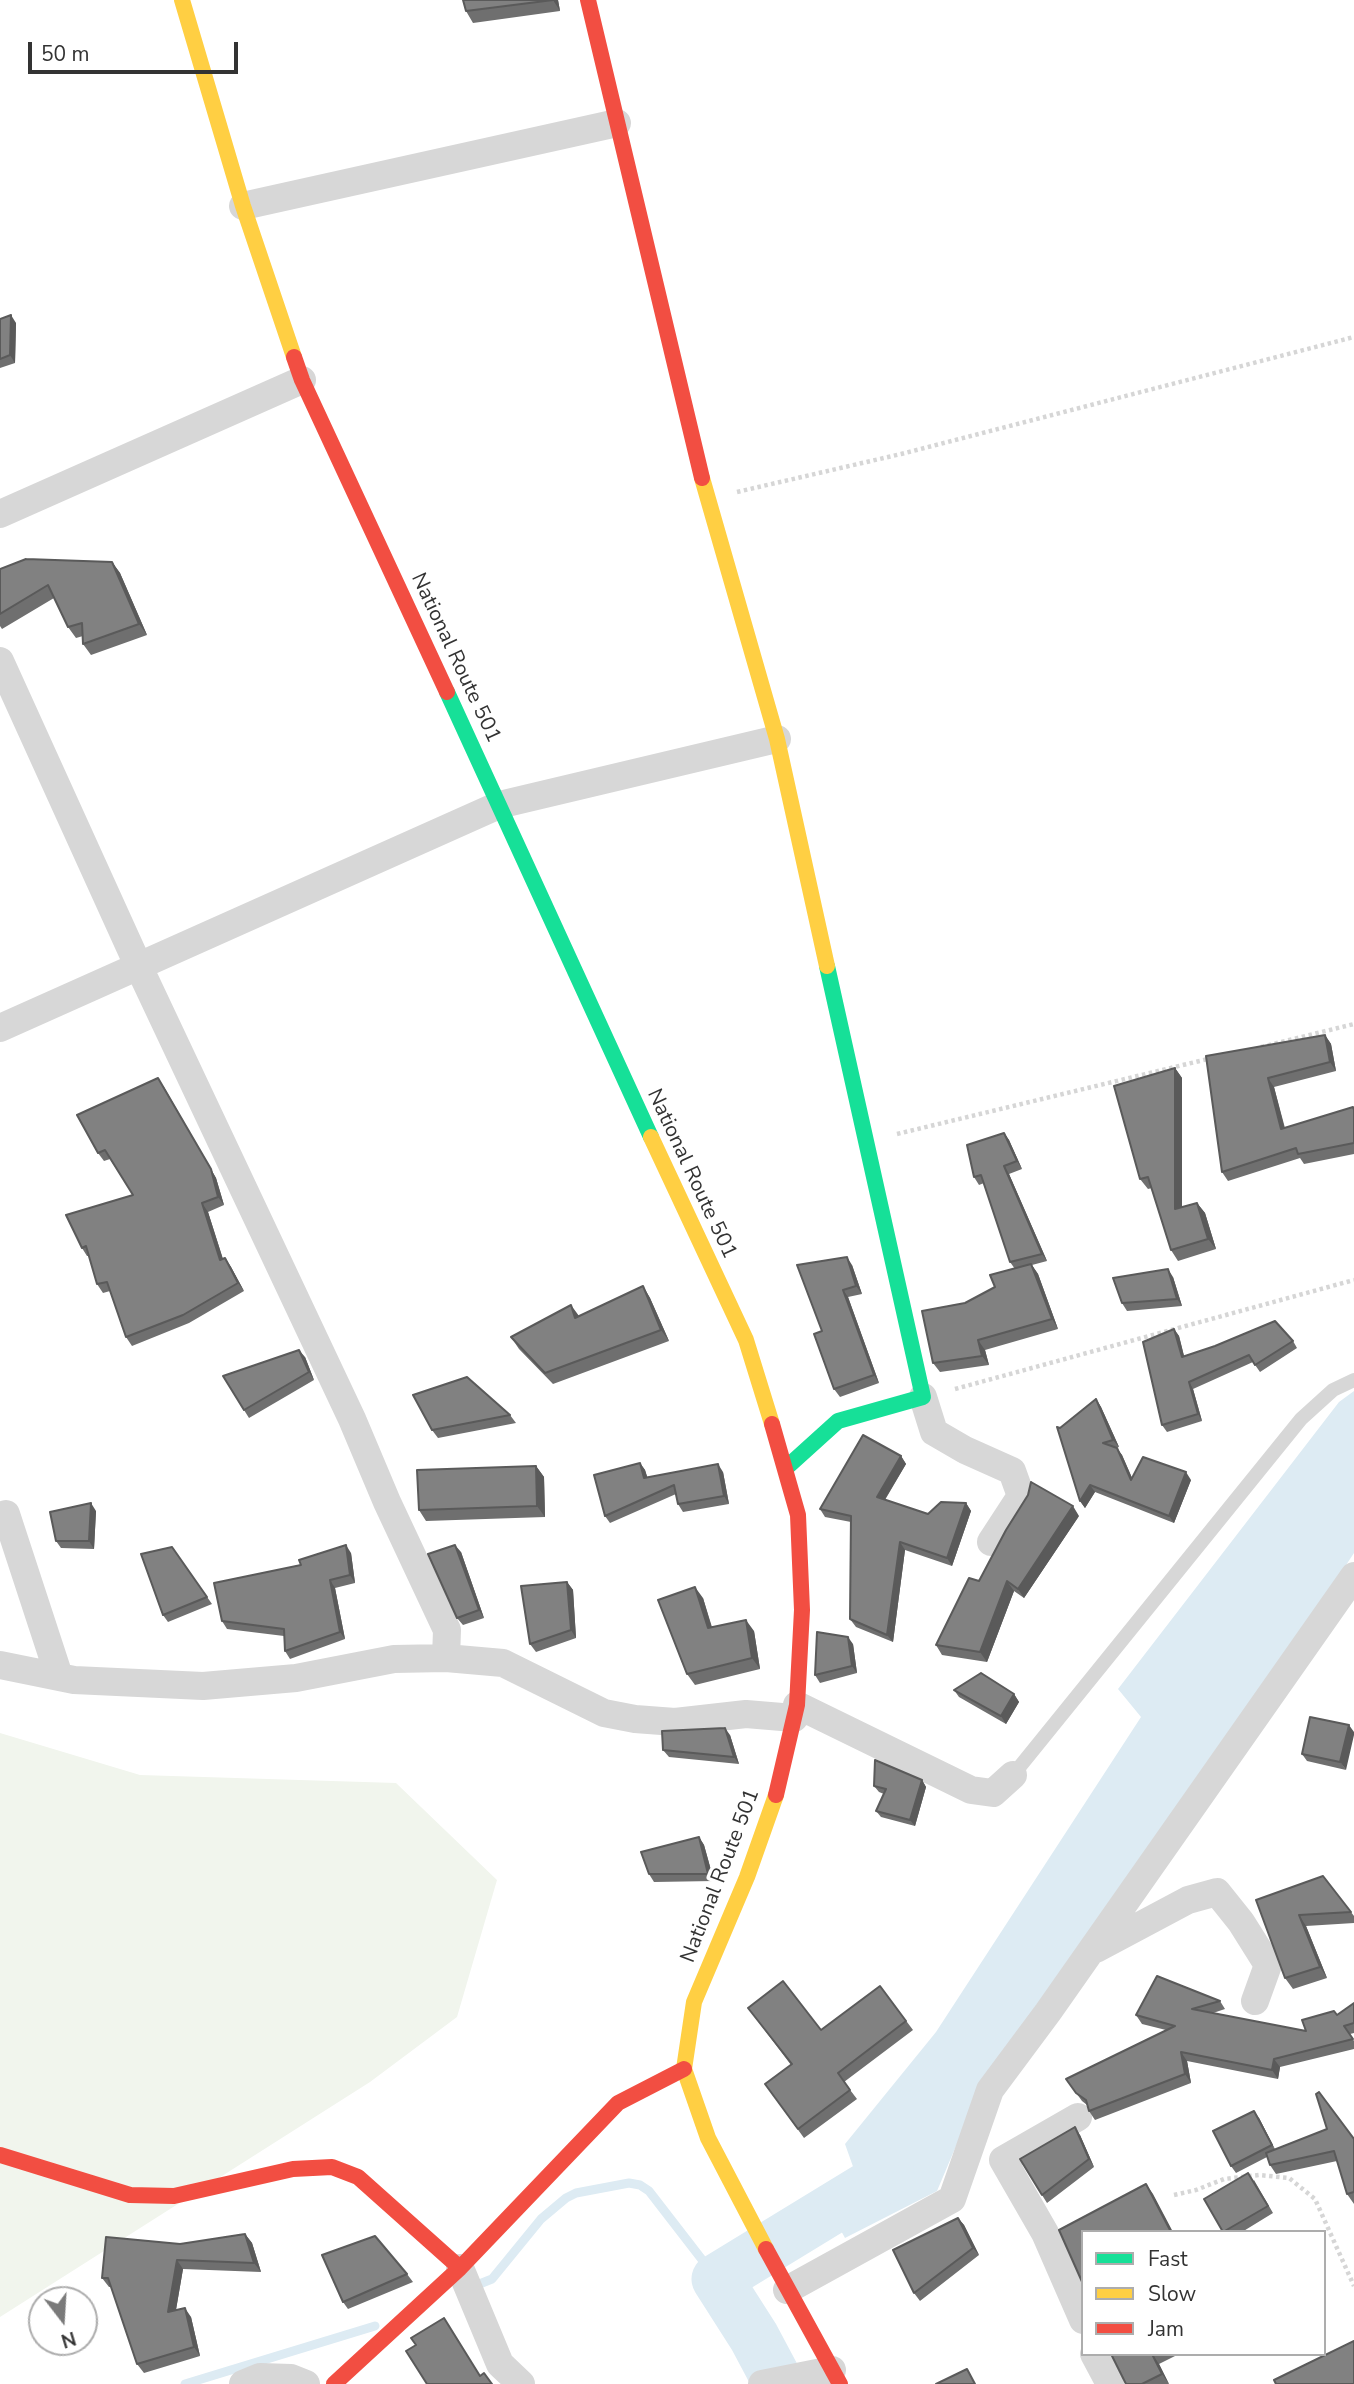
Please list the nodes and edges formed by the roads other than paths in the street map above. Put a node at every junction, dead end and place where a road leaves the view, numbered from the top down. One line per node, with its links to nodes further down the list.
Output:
1 (182, 0): 4 (main road, National Route 501)
2 (588, 0): 3 (main road)
3 (617, 123): 4 (street); 8 (main road)
4 (243, 206): 5 (main road, National Route 501)
5 (302, 380): 6 (street); 9 (main road, National Route 501)
6 (0, 514)
7 (0, 661): 10 (street)
8 (777, 739): 9 (street); 13 (main road)
9 (499, 805): 10 (street); 14 (main road, National Route 501)
10 (138, 965): 11 (street); 18 (street)
11 (0, 1028)
12 (1354, 1380): 22 (lane)
13 (923, 1397): 14 (main road); 16 (street)
14 (786, 1468): 21 (main road, National Route 501)
15 (6, 1514): 20 (street)
16 (991, 1542)
17 (1354, 1576): 23 (street)
18 (446, 1658): 20 (street); 21 (street)
19 (0, 1665): 20 (street)
20 (59, 1676)
21 (796, 1712): 22 (street); 25 (main road, National Route 501)
22 (1013, 1775)
23 (1090, 1952): 24 (street); 29 (street)
24 (1255, 2001)
25 (684, 2069): 30 (main road); 31 (main road, National Route 501)
26 (1078, 2117): 28 (street)
27 (0, 2155): 30 (main road)
28 (1003, 2160): 29 (street); 32 (street)
29 (952, 2199): 31 (street)
30 (454, 2275): 37 (main road); 38 (street)
31 (787, 2290): 34 (main road, National Route 501)
32 (1081, 2315)
33 (1095, 2356): 40 (street)
34 (836, 2377): 39 (street)
35 (243, 2384): 36 (street)
36 (306, 2384)
37 (334, 2384)
38 (521, 2384)
39 (762, 2384)
40 (1110, 2384)

